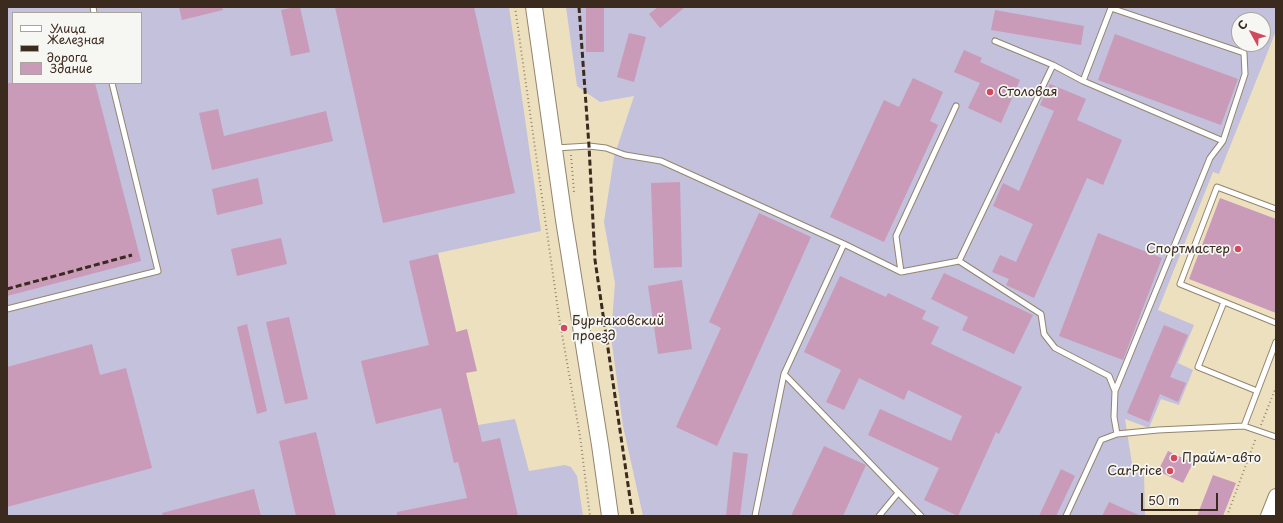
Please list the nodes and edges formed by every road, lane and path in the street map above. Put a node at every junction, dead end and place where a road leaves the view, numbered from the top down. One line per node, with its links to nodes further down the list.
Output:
1 (515, 7): 28 (path)
2 (534, 7): 9 (main road)
3 (995, 41): 4 (lane)
4 (1053, 65): 5 (lane); 12 (lane)
5 (1083, 81): 8 (lane); 8 (lane)
6 (112, 84): 15 (lane)
7 (956, 106): 13 (lane)
8 (1223, 142): 20 (lane)
9 (554, 148): 11 (lane); 29 (main road)
10 (1276, 209): 14 (lane)
11 (844, 244): 13 (lane); 18 (lane)
12 (959, 261): 13 (lane); 20 (lane)
13 (900, 272)
14 (1224, 302): 16 (lane); 21 (lane)
15 (7, 309)
16 (1276, 323)
17 (1276, 342): 21 (lane)
18 (784, 374): 26 (lane); 30 (lane)
19 (1276, 387): 23 (path)
20 (1115, 391): 24 (lane)
21 (1257, 391): 22 (lane)
22 (1244, 426): 23 (lane); 24 (lane)
23 (1259, 430): 25 (lane); 34 (path)
24 (1117, 434): 33 (lane)
25 (1276, 437)
26 (898, 493): 31 (lane); 32 (lane)
27 (1276, 496): 35 (main road)
28 (590, 516)
29 (610, 516)
30 (756, 516)
31 (879, 516)
32 (921, 516)
33 (1066, 516)
34 (1227, 516)
35 (1268, 516)

